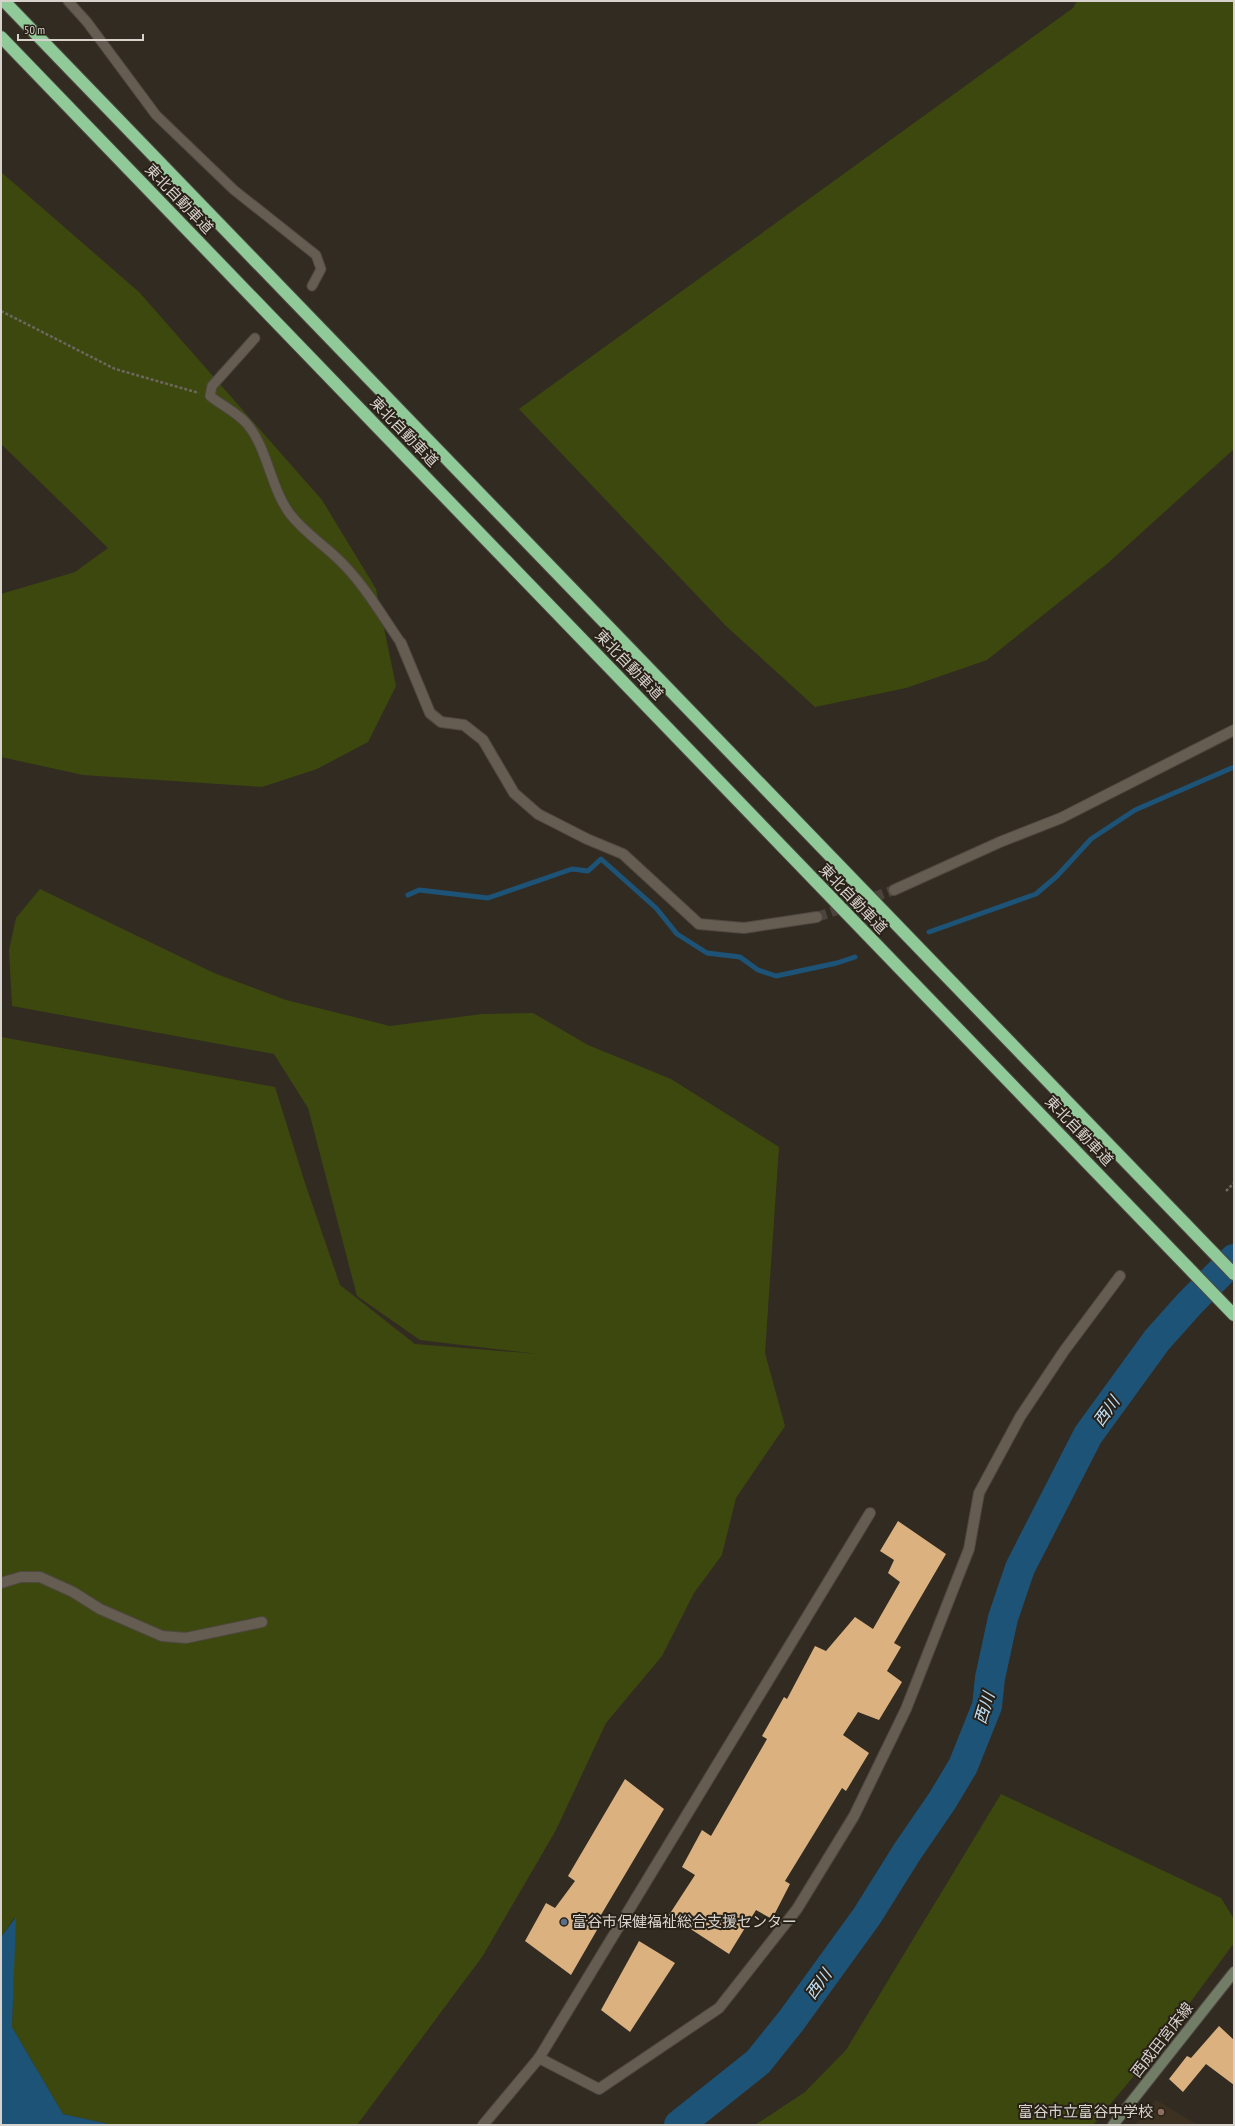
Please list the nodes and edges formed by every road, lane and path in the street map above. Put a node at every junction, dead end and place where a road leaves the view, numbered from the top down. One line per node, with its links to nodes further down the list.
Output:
1 (4, 1): 14 (highway, 東北自動車道)
2 (68, 1): 4 (lane)
3 (1, 37): 16 (highway, 東北自動車道)
4 (312, 286)
5 (1, 311): 7 (path)
6 (255, 338): 7 (lane)
7 (210, 396): 8 (lane)
8 (401, 643): 11 (street)
9 (1233, 733): 10 (street)
10 (894, 890)
11 (817, 917)
12 (1234, 1183): 13 (path)
13 (1226, 1191)
14 (1234, 1274)
15 (1120, 1276): 21 (street)
16 (1234, 1315)
17 (870, 1513): 21 (street)
18 (1, 1584): 19 (street)
19 (262, 1622)
20 (1234, 1972): 23 (main road, 西成田宮床線)
21 (538, 2058): 22 (street)
22 (483, 2125)
23 (1113, 2125)

